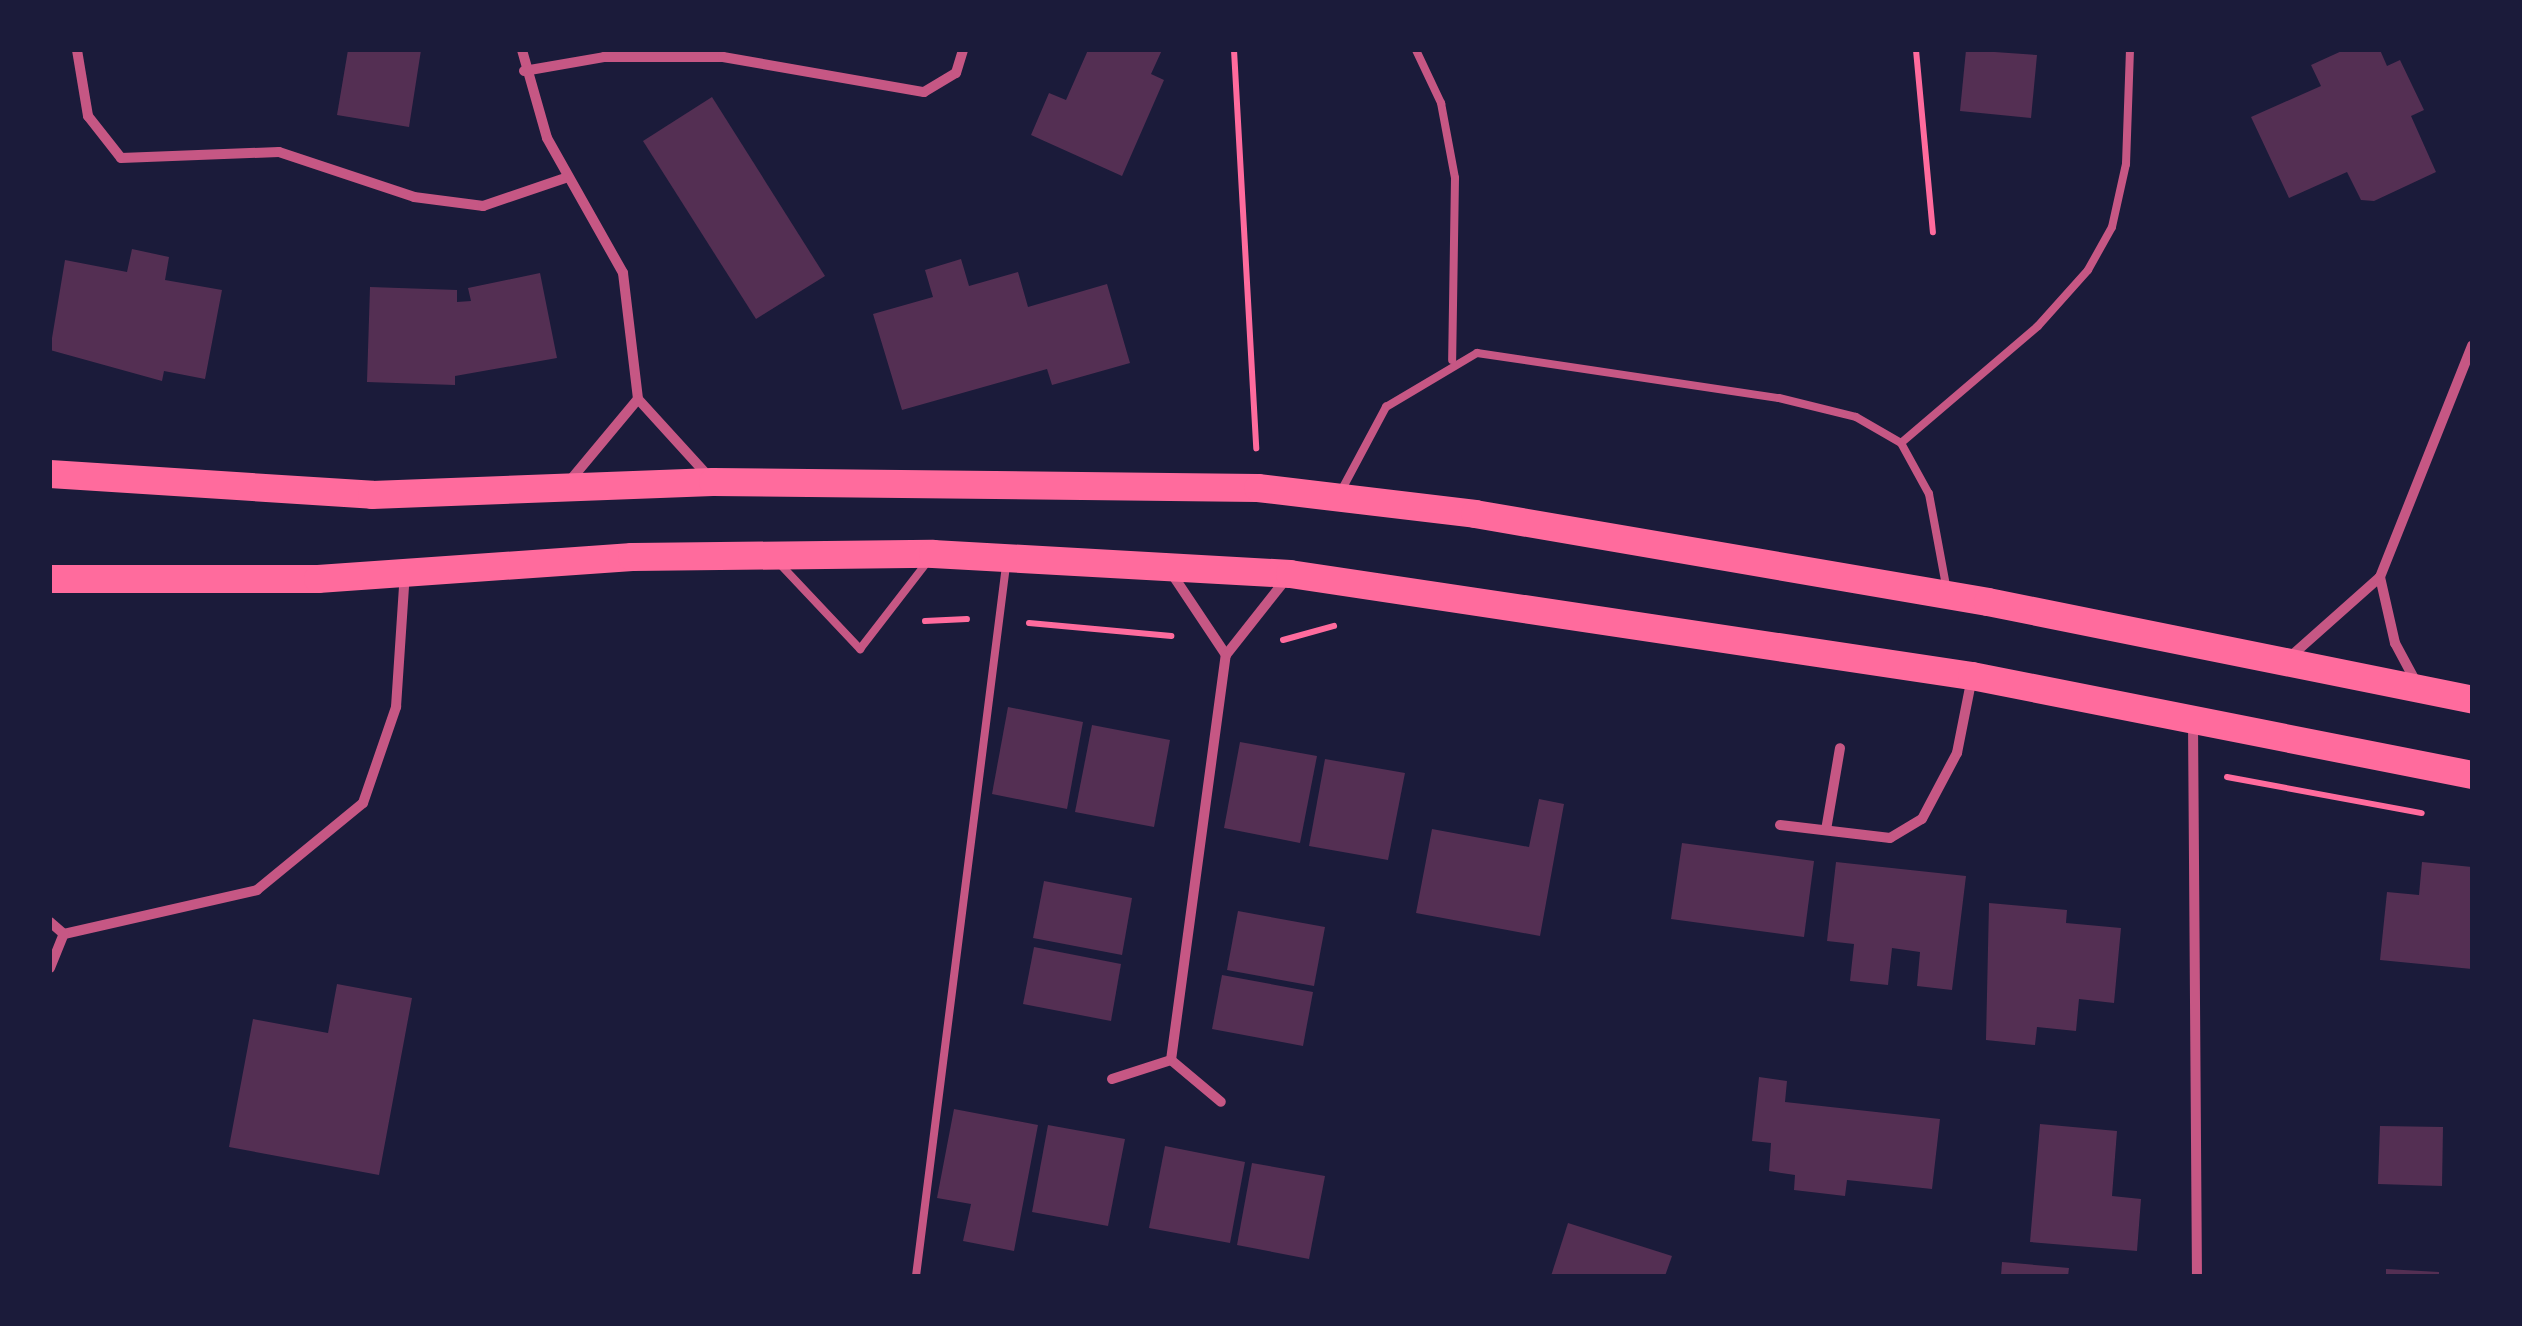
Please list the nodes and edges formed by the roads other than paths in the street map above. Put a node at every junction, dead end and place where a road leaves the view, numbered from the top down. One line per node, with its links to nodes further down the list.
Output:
1 (76, 50): 7 (street)
2 (522, 50): 6 (street)
3 (963, 50): 6 (street)
4 (1416, 50): 9 (lane)
5 (2130, 50): 11 (lane)
6 (524, 71): 7 (street)
7 (568, 177): 10 (street)
8 (2472, 346): 22 (street)
9 (1452, 360): 11 (lane); 15 (lane)
10 (638, 399): 13 (street); 14 (street)
11 (1900, 443): 24 (lane)
12 (50, 474): 14 (highway)
13 (713, 482): 14 (highway); 15 (highway)
14 (564, 488)
15 (1338, 497): 24 (highway)
16 (933, 554): 17 (highway); 17 (lane); 18 (highway)
17 (774, 556): 20 (highway)
18 (1008, 556): 19 (highway); 41 (lane)
19 (1166, 565): 21 (highway); 25 (street)
20 (405, 570): 23 (highway); 36 (street)
21 (1290, 574): 25 (street); 27 (highway)
22 (2380, 577): 26 (street); 28 (street)
23 (50, 579)
24 (1948, 596): 26 (highway)
25 (1226, 655): 38 (street)
26 (2286, 661): 28 (highway)
27 (1972, 676): 30 (highway); 34 (street)
28 (2421, 691): 29 (highway)
29 (2472, 700)
30 (2193, 721): 32 (highway); 42 (street)
31 (1840, 748): 34 (street)
32 (2472, 775)
33 (1780, 824): 34 (street)
34 (1826, 830)
35 (50, 922): 36 (street)
36 (64, 934): 37 (street)
37 (50, 968)
38 (1171, 1060): 39 (street); 40 (street)
39 (1112, 1079)
40 (1221, 1102)
41 (916, 1276)
42 (2198, 1276)

